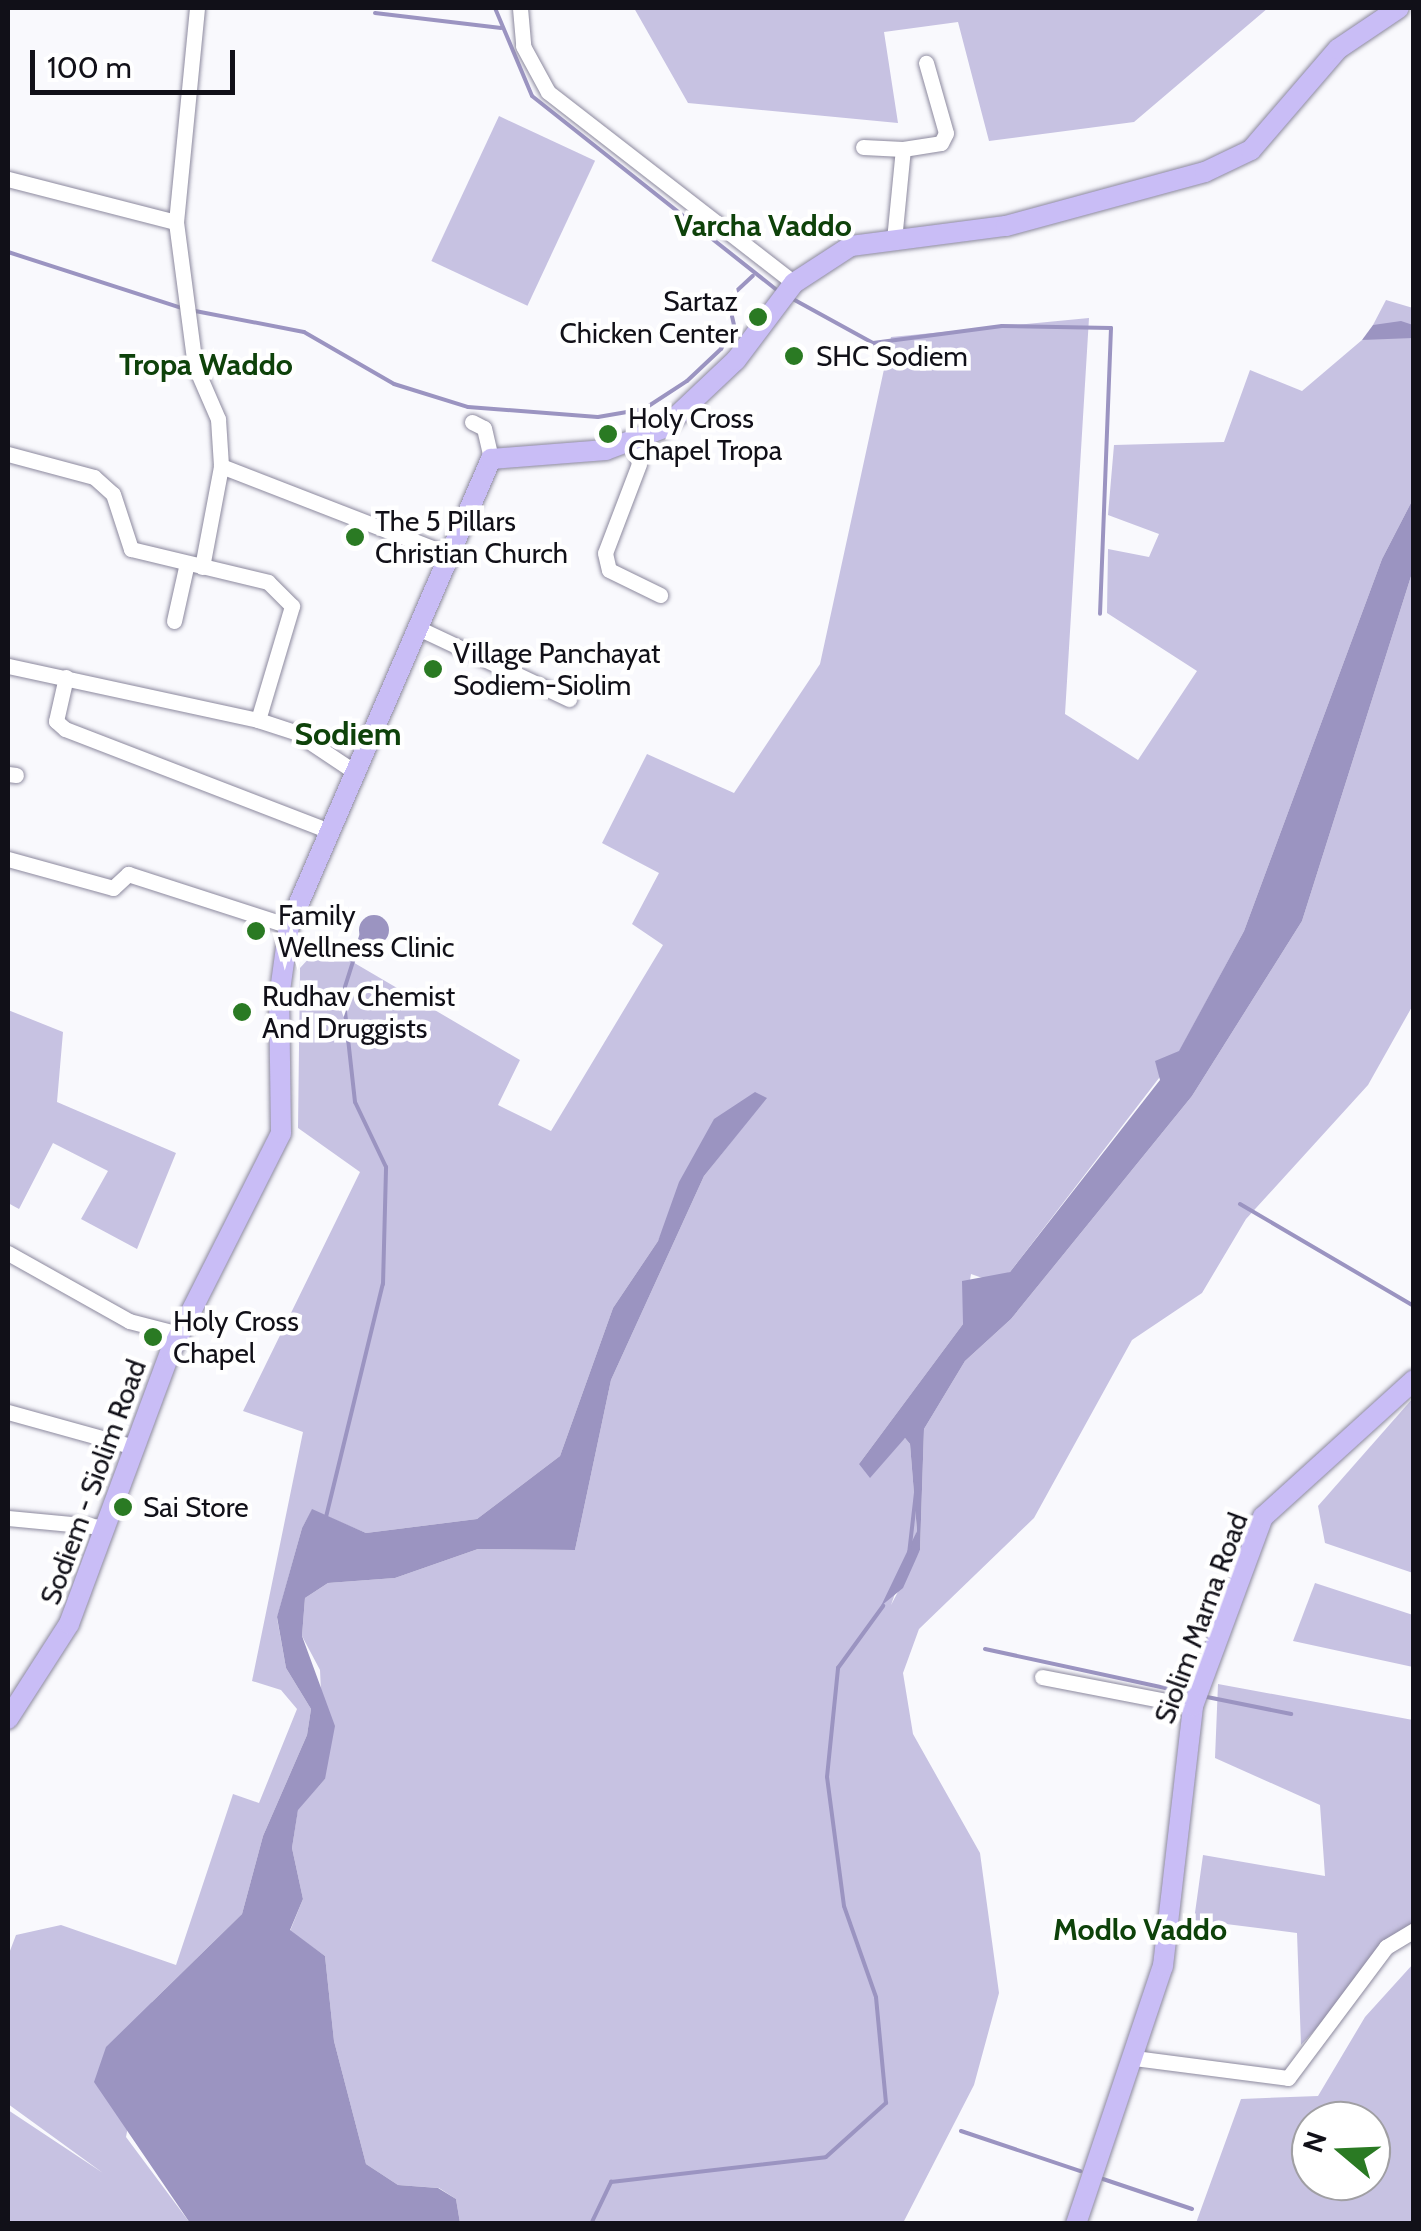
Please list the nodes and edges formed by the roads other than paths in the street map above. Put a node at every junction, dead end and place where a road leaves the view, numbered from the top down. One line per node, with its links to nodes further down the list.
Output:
1 (197, 8): 8 (street)
2 (520, 8): 10 (street)
3 (1398, 8): 9 (main road)
4 (926, 63): 6 (street)
5 (863, 146): 6 (street)
6 (903, 148): 9 (street)
7 (8, 178): 8 (street)
8 (176, 222): 15 (street)
9 (894, 240): 10 (main road)
10 (788, 291): 12 (main road)
11 (472, 422): 14 (street)
12 (636, 442): 14 (main road); 18 (street)
13 (8, 454): 17 (street)
14 (491, 459): 16 (main road, Sodiem - Siolim Road)
15 (221, 466): 16 (street); 17 (street)
16 (450, 555): 20 (main road, Sodiem - Siolim Road)
17 (195, 565): 19 (street); 24 (street)
18 (660, 596)
19 (174, 621)
20 (418, 628): 23 (street); 25 (main road, Sodiem - Siolim Road)
21 (8, 666): 22 (street)
22 (66, 677): 24 (street); 26 (street)
23 (568, 699)
24 (258, 720): 25 (street)
25 (355, 772): 26 (main road, Sodiem - Siolim Road)
26 (330, 831): 28 (main road, Sodiem - Siolim Road)
27 (8, 859): 28 (street)
28 (290, 926): 30 (main road, Sodiem - Siolim Road)
29 (8, 1254): 30 (street)
30 (180, 1334): 33 (main road, Sodiem - Siolim Road)
31 (1414, 1380): 37 (main road, Siolim Marna Road)
32 (8, 1412): 33 (street)
33 (134, 1447): 35 (main road, Sodiem - Siolim Road)
34 (8, 1518): 35 (street)
35 (103, 1527): 38 (main road, Sodiem - Siolim Road)
36 (1042, 1677): 37 (street)
37 (1193, 1706): 40 (main road, Siolim Marna Road)
38 (8, 1720)
39 (1414, 1930): 40 (street)
40 (1134, 2058): 41 (main road, Siolim Marna Road)
41 (1076, 2224)

